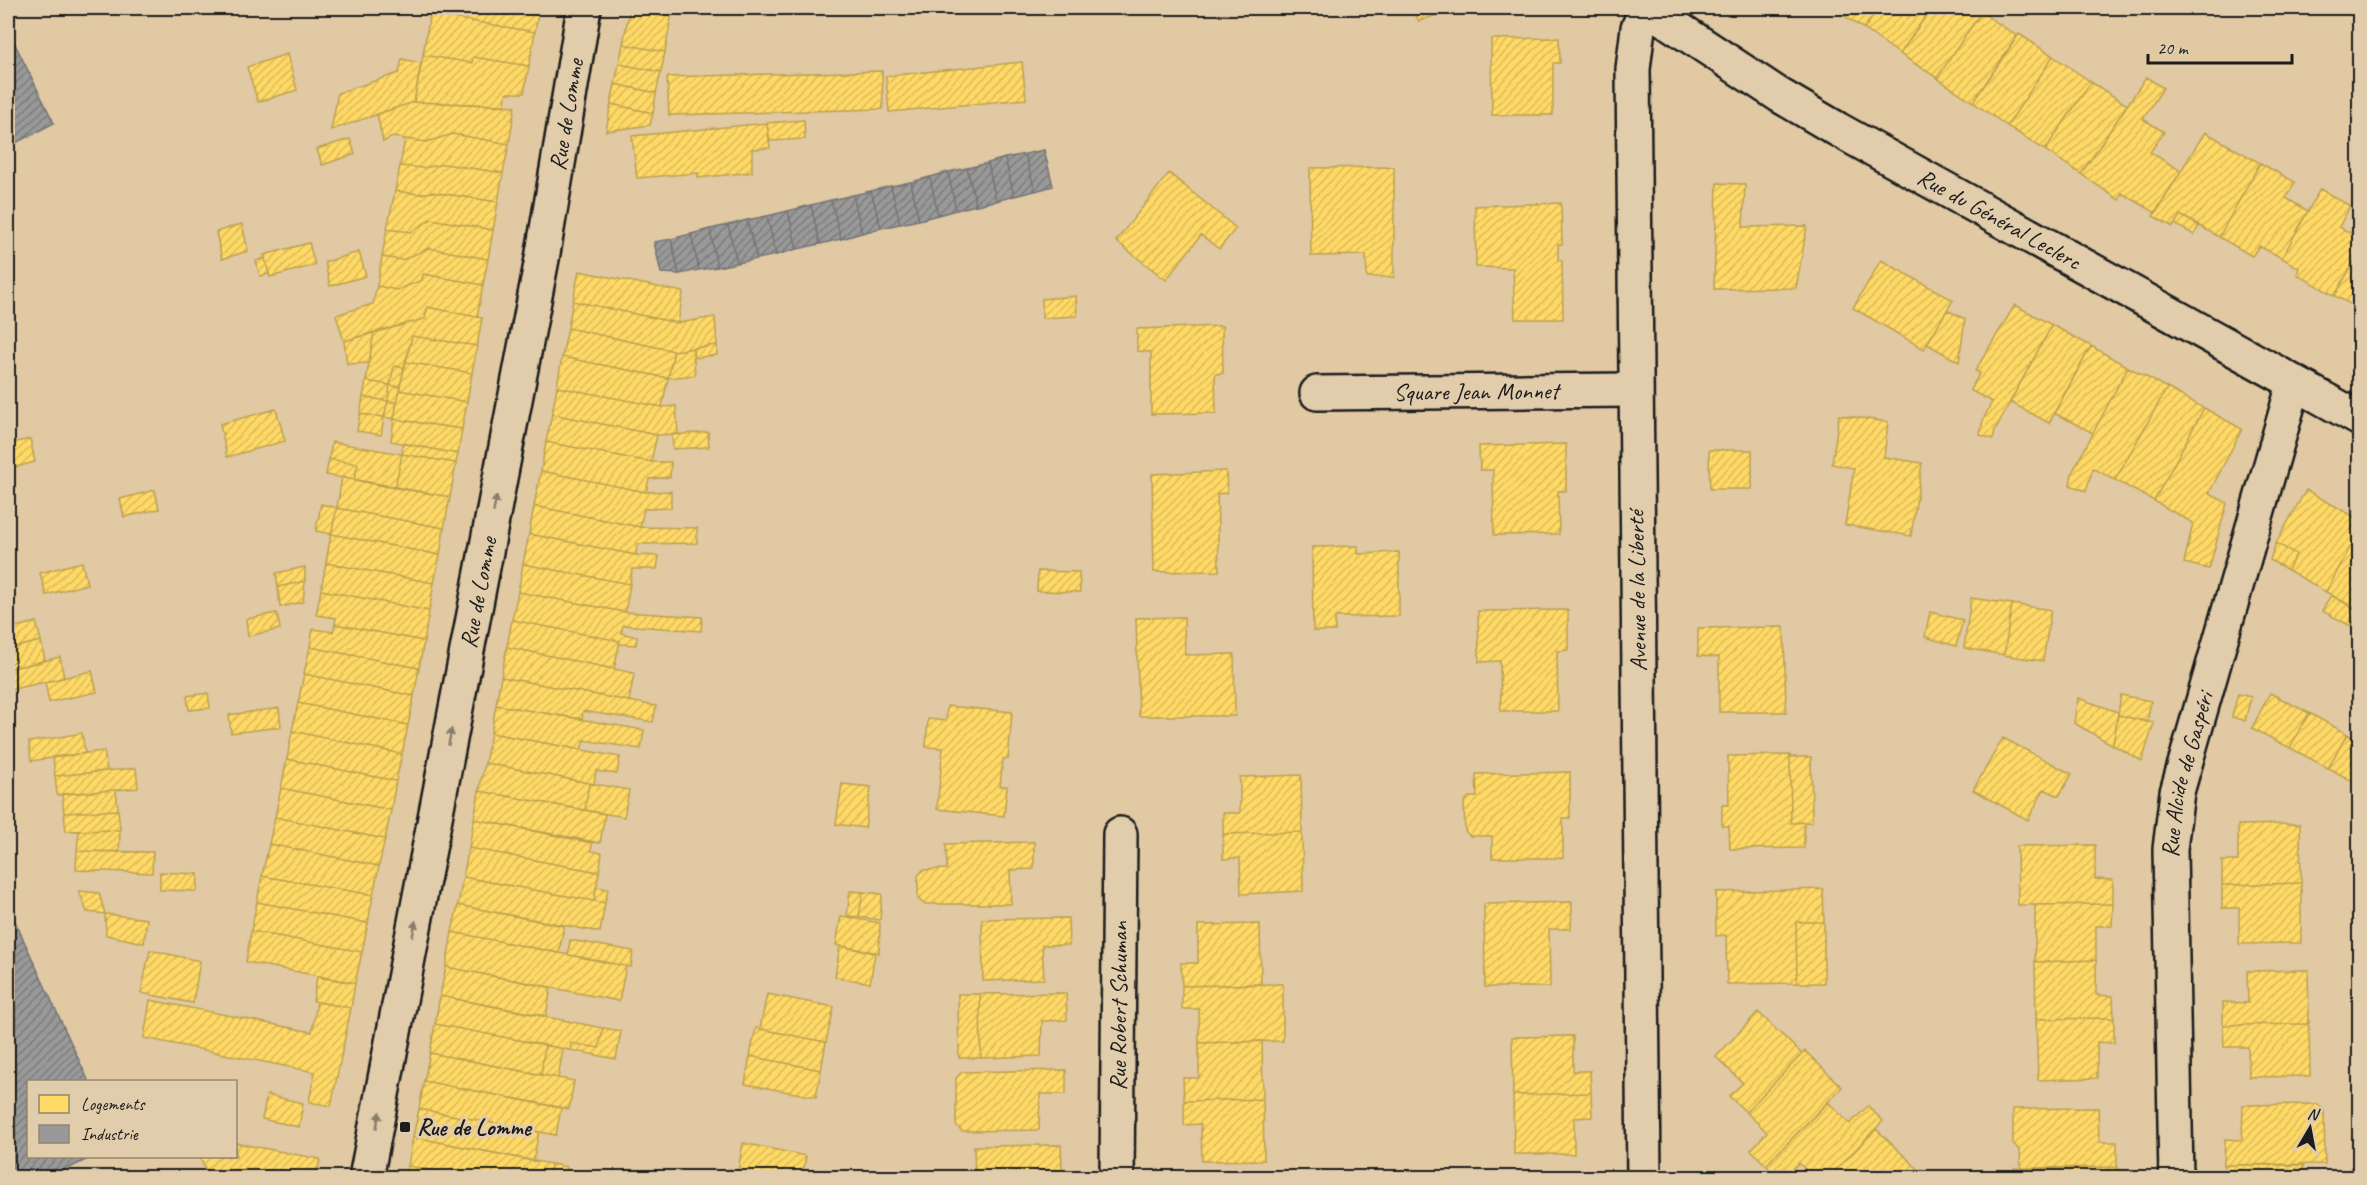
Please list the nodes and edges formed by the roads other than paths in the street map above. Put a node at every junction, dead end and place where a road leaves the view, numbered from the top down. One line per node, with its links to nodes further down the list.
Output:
1 (584, 8): 8 (street, Rue de Lomme, one-way to 1)
2 (1647, 8): 3 (street, Rue du Général Leclerc); 4 (street, Avenue de la Liberté)
3 (2294, 384): 6 (street, Rue du Général Leclerc); 11 (street, Rue Alcide de Gaspéri)
4 (1635, 390): 5 (street, Square Jean Monnet); 10 (street, Avenue de la Liberté)
5 (1317, 393)
6 (2360, 419)
7 (1120, 834): 9 (street, Rue Robert Schuman)
8 (366, 1178)
9 (1118, 1178)
10 (1644, 1178)
11 (2176, 1178)

